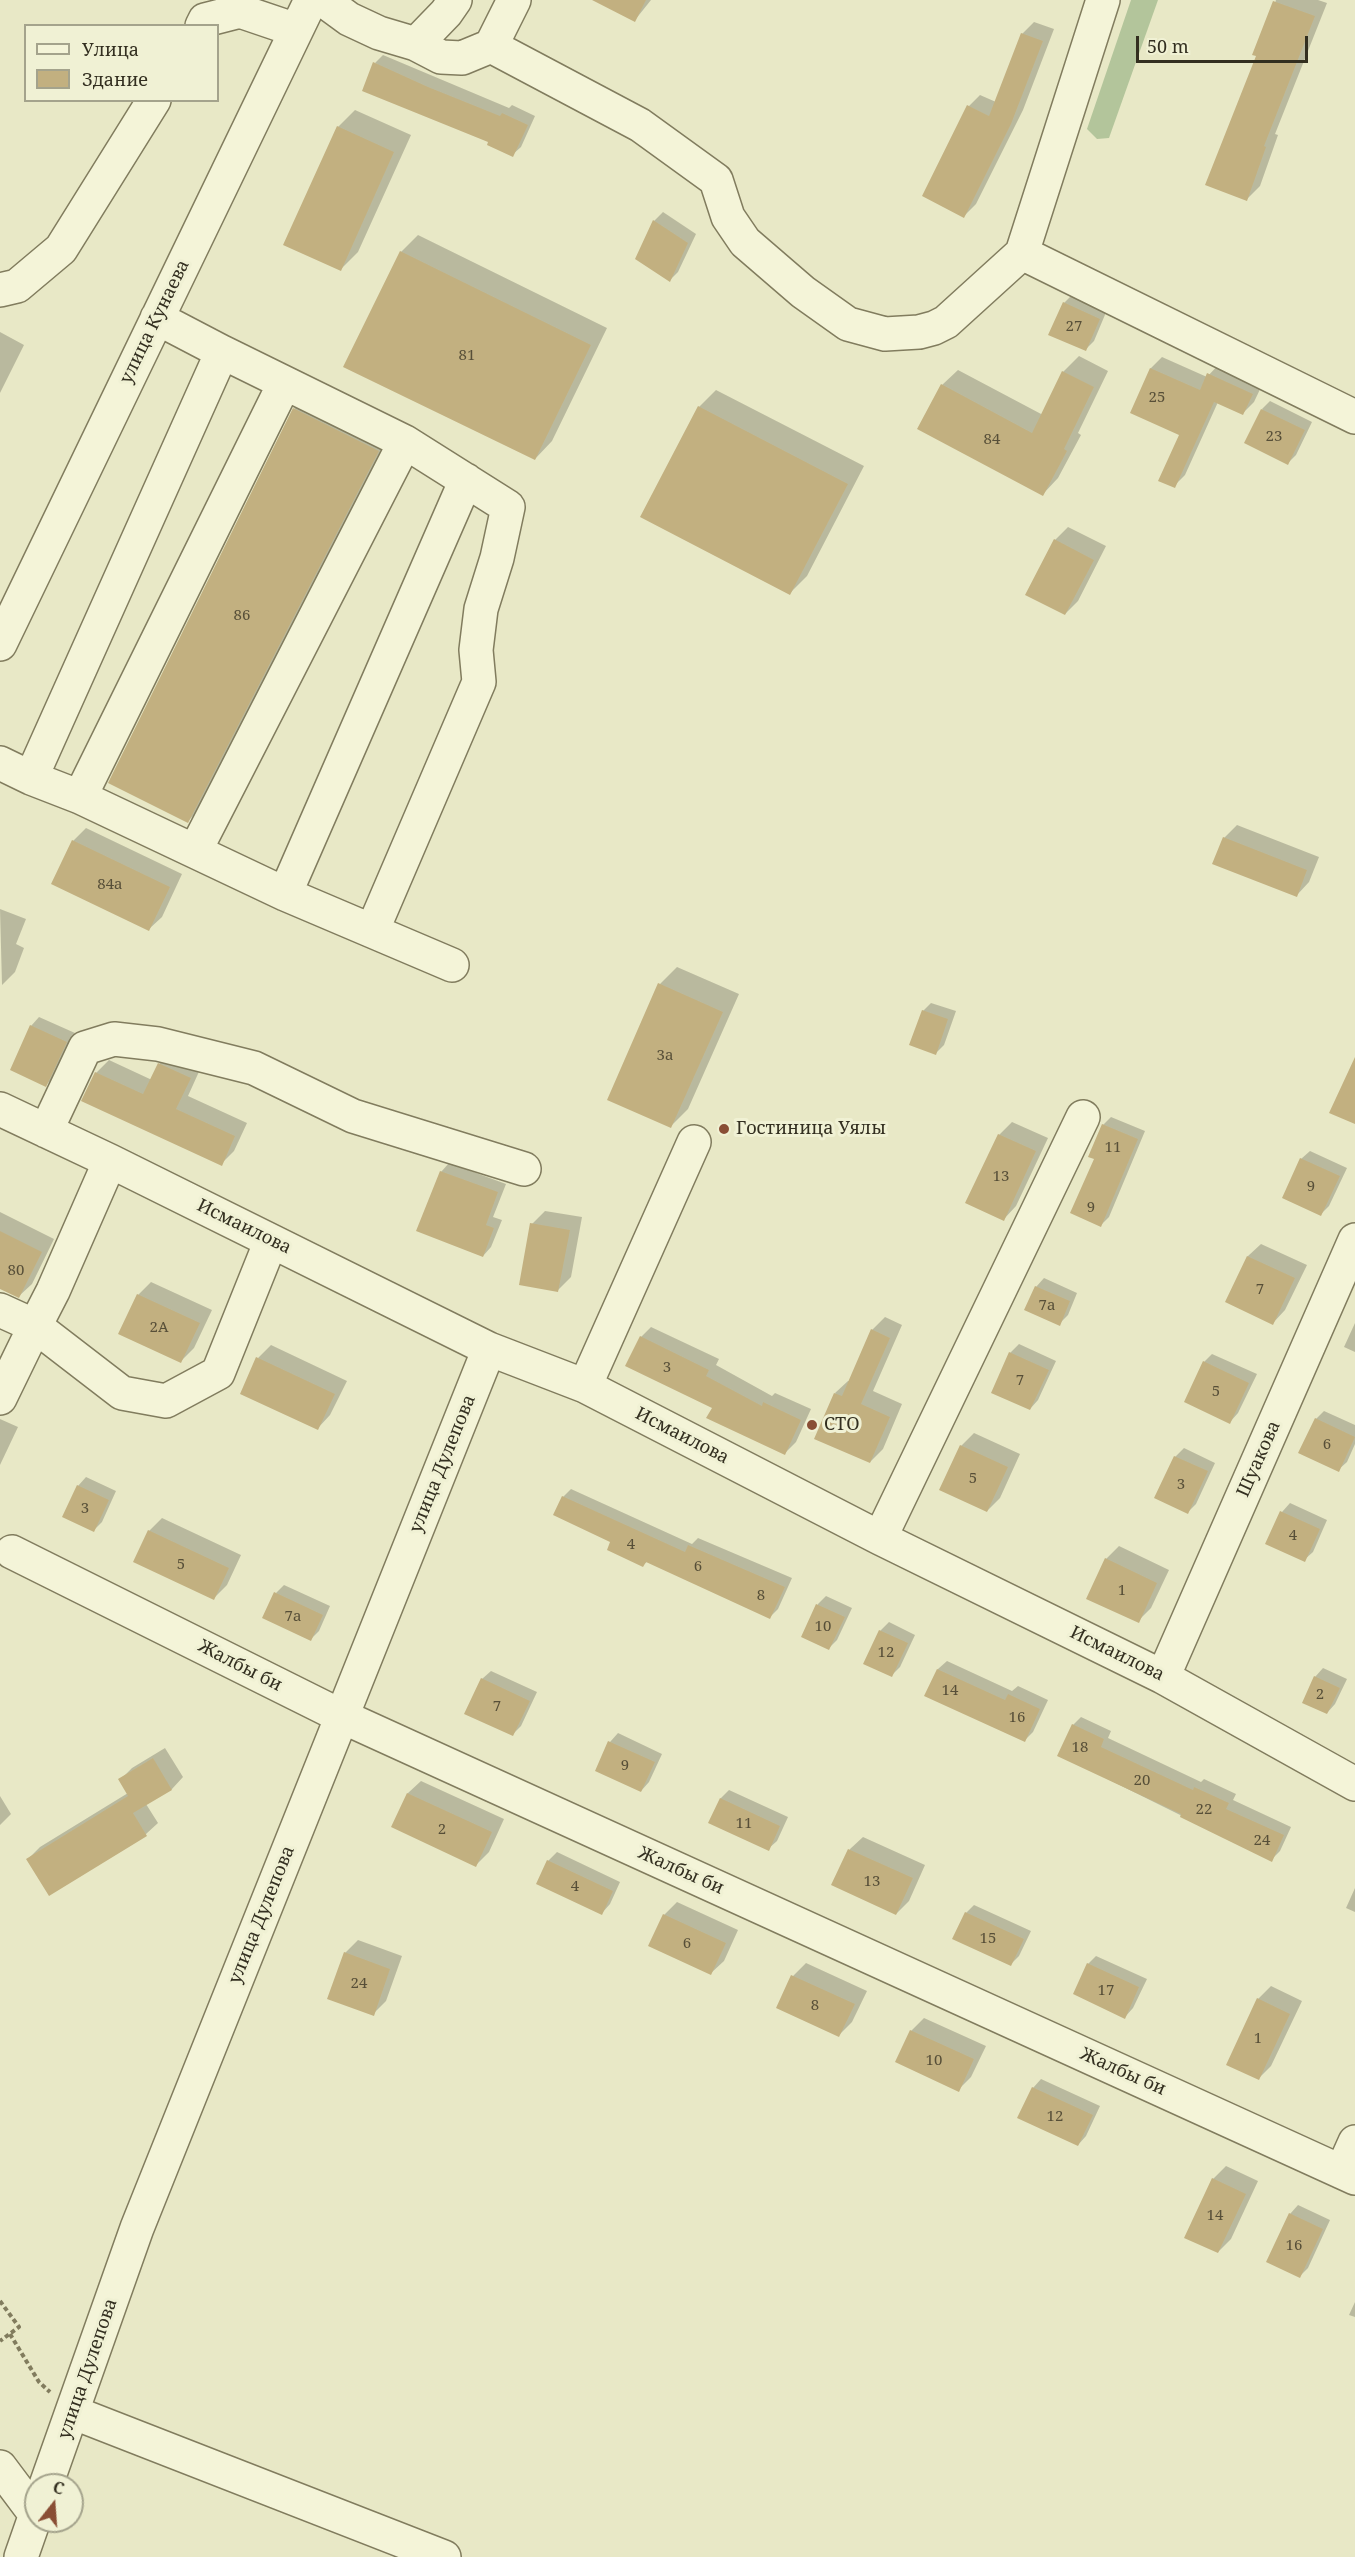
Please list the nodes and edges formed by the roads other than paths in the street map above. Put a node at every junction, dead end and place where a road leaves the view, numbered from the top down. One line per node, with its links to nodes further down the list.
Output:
1 (311, 0): 7 (street, улица Кунаева)
2 (323, 0): 8 (street)
3 (455, 0): 8 (street)
4 (514, 0): 9 (street)
5 (1103, 0): 11 (street)
6 (203, 24): 7 (street)
7 (296, 30): 13 (street, улица Кунаева)
8 (416, 44): 9 (street)
9 (491, 46): 11 (street)
10 (153, 102): 12 (street)
11 (1022, 253): 16 (street)
12 (0, 290)
13 (157, 318): 14 (street); 19 (street, улица Кунаева)
14 (222, 352): 15 (street); 21 (street)
15 (284, 384): 17 (street); 22 (street)
16 (1355, 417)
17 (405, 442): 18 (street); 23 (street)
18 (466, 480): 24 (street); 25 (street)
19 (0, 644)
20 (0, 763): 21 (street)
21 (31, 778): 22 (street)
22 (80, 797): 23 (street)
23 (195, 851): 24 (street)
24 (285, 894): 25 (street)
25 (373, 929): 26 (street)
26 (452, 965)
27 (0, 1109): 29 (street, Исмаилова)
28 (1083, 1117): 40 (street)
29 (46, 1131): 31 (street, Исмаилова); 32 (street)
30 (694, 1142): 38 (street)
31 (110, 1161): 34 (street, Исмаилова); 36 (street)
32 (524, 1169)
33 (1355, 1240): 42 (street, Шуакова)
34 (271, 1241): 36 (street); 37 (street, Исмаилова)
35 (0, 1310): 36 (street)
36 (35, 1326): 39 (street)
37 (489, 1349): 38 (street, Исмаилова); 43 (street, улица Дулепова)
38 (585, 1386): 40 (street, Исмаилова)
39 (0, 1398)
40 (880, 1538): 42 (street, Исмаилова)
41 (12, 1552): 43 (street, Жалбы би)
42 (1163, 1677): 44 (street, Исмаилова)
43 (341, 1716): 46 (street, Жалбы би); 47 (street, улица Дулепова)
44 (1355, 1784)
45 (1355, 2142): 46 (street)
46 (1348, 2175)
47 (72, 2412): 49 (street, улица Дулепова); 53 (street)
48 (0, 2467): 50 (street)
49 (50, 2473)
50 (24, 2499)
51 (30, 2533): 52 (street)
52 (21, 2557)
53 (444, 2557)

